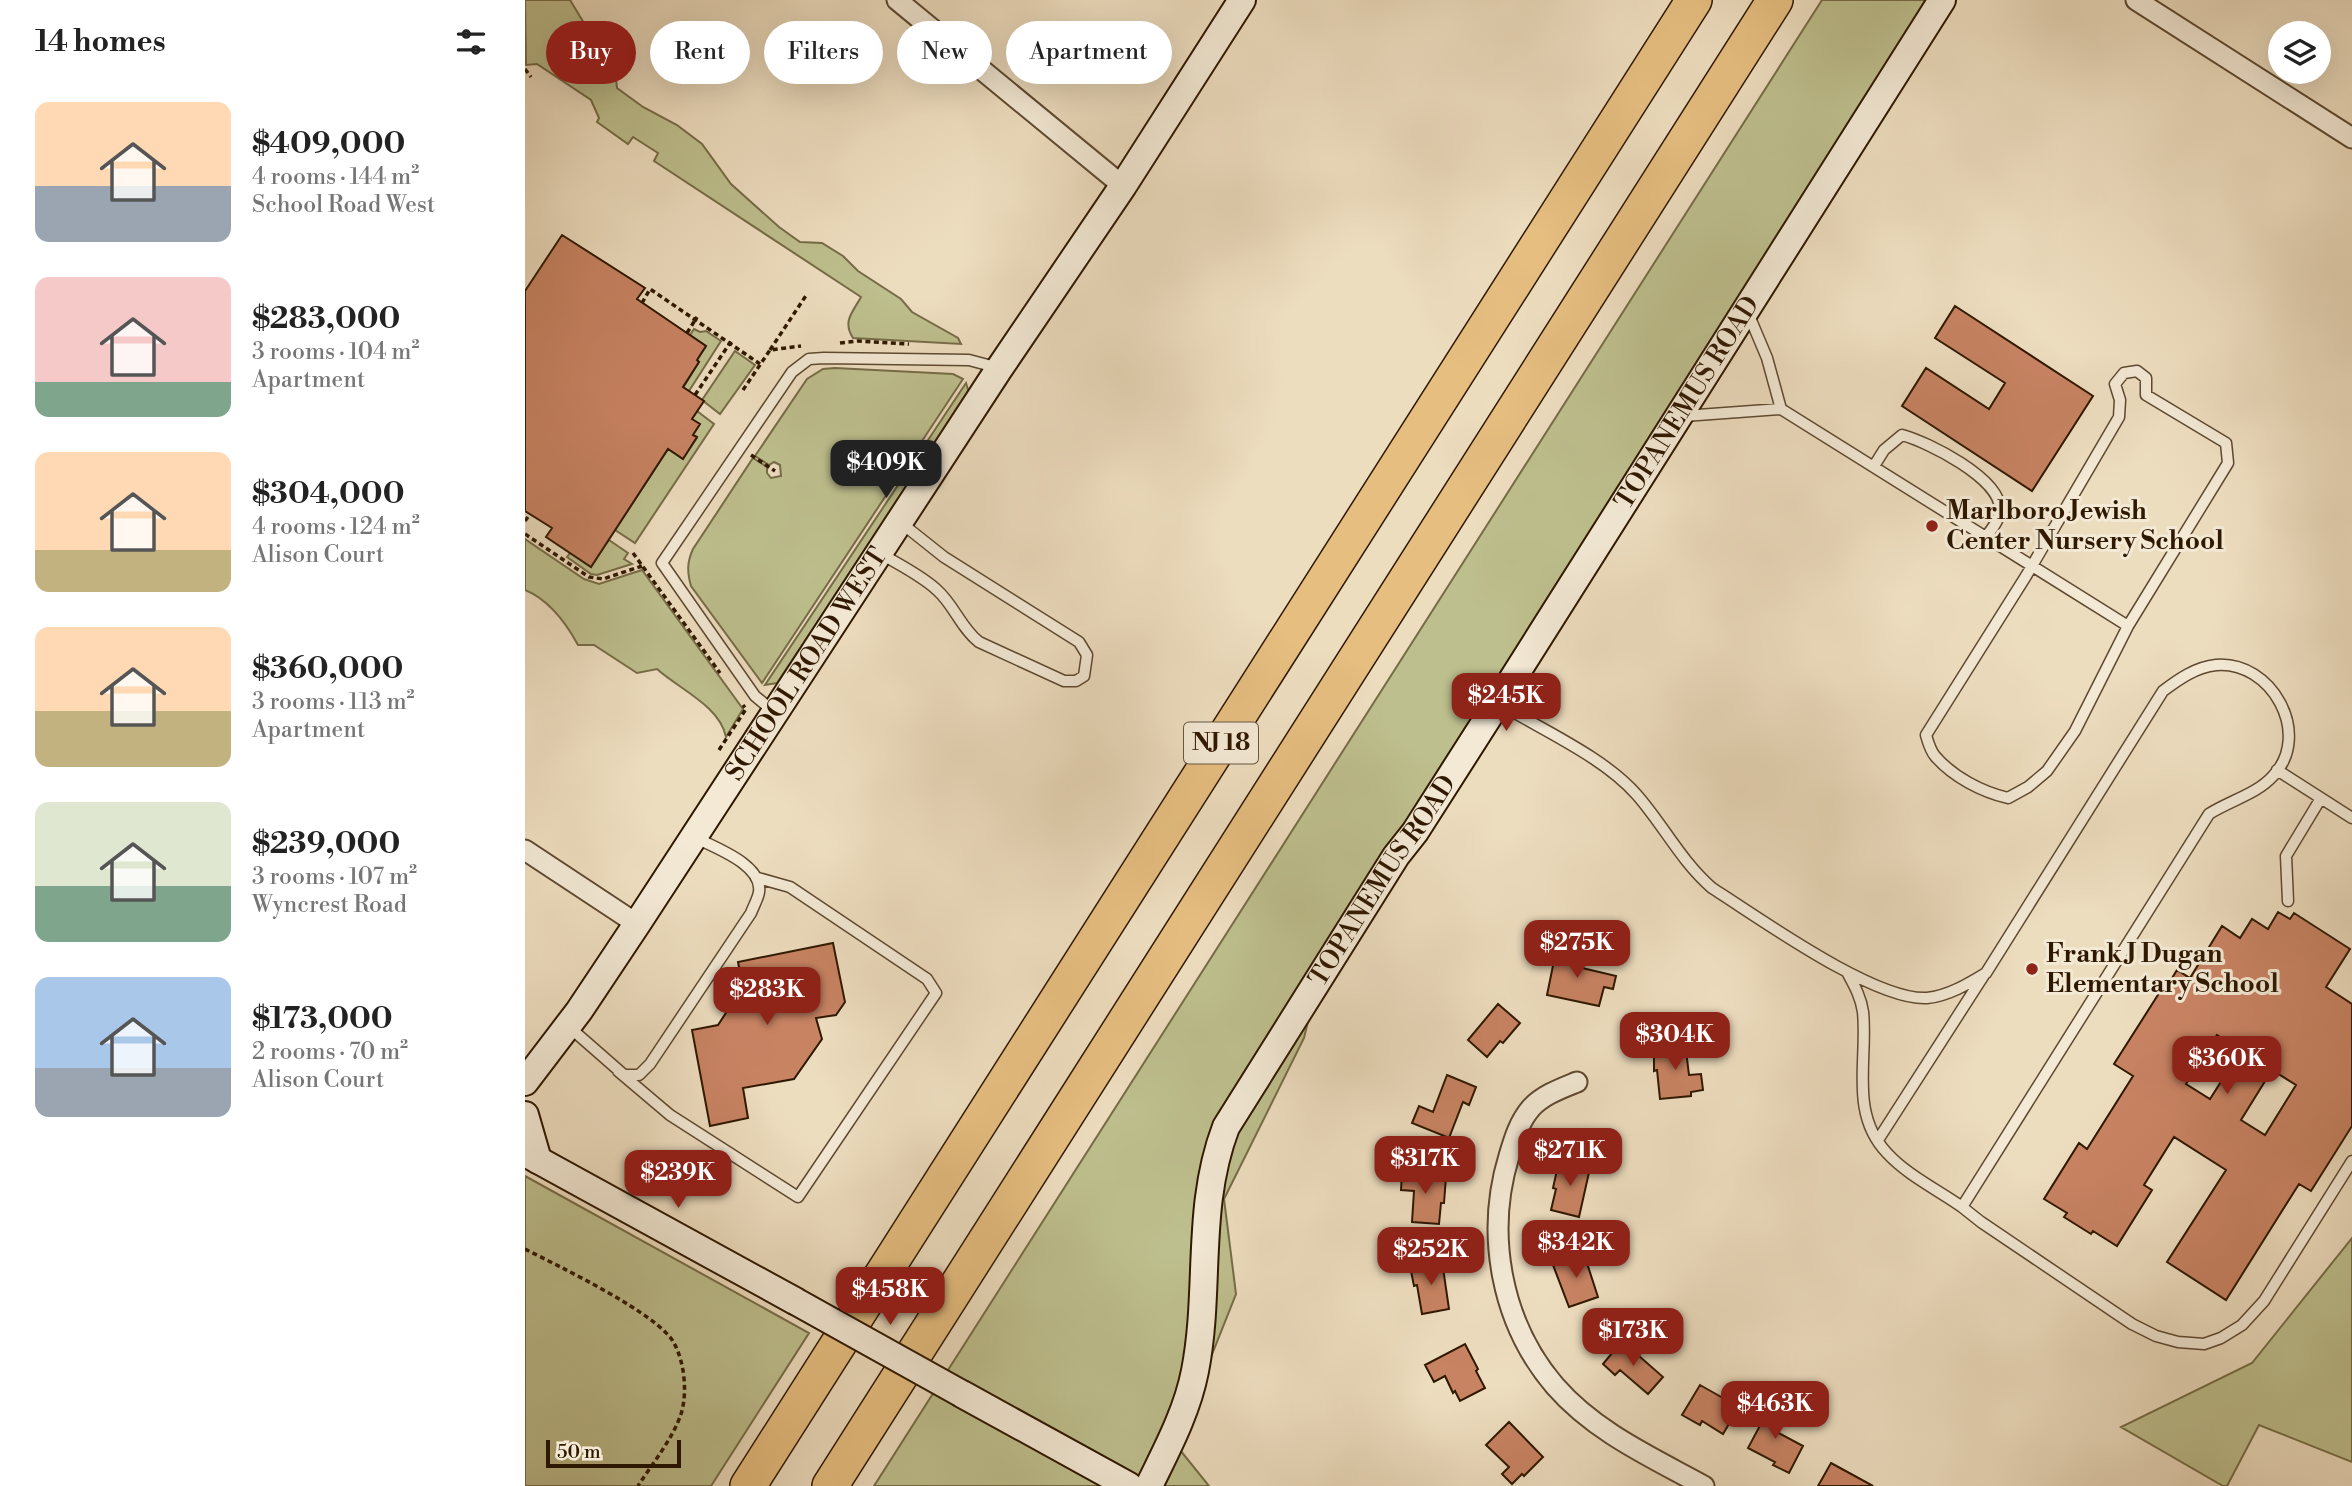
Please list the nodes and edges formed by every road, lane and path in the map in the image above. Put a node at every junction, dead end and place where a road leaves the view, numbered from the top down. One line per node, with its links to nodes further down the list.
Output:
1 (897, 0): 10 (street)
2 (1242, 0): 10 (street, SCHOOL ROAD WEST)
3 (1693, 0): 64 (highway, NJ 18)
4 (1775, 0): 65 (highway, NJ 18)
5 (1942, 0): 13 (street, TOPANEMUS ROAD)
6 (2136, 0): 9 (street)
7 (525, 69): 8 (path)
8 (531, 77)
9 (2352, 138)
10 (1123, 186): 19 (street, SCHOOL ROAD WEST)
11 (807, 294): 17 (path)
12 (642, 303): 14 (path)
13 (1746, 309): 21 (lane); 22 (street, TOPANEMUS ROAD)
14 (697, 319): 15 (path); 16 (path)
15 (687, 333)
16 (731, 342): 18 (path); 20 (path)
17 (770, 350)
18 (760, 364)
19 (999, 369): 23 (lane); 28 (street, SCHOOL ROAD WEST)
20 (695, 395)
21 (1781, 409): 22 (lane); 24 (lane)
22 (1677, 417): 40 (street, TOPANEMUS ROAD)
23 (740, 448): 25 (path); 41 (lane)
24 (1874, 466): 30 (lane); 30 (lane)
25 (775, 471)
26 (530, 514): 27 (path)
27 (525, 521)
28 (899, 521): 32 (street, SCHOOL ROAD WEST); 32 (lane)
29 (525, 534): 34 (path)
30 (1985, 538): 36 (lane)
31 (569, 552): 34 (path)
32 (879, 552): 41 (street, SCHOOL ROAD WEST)
33 (633, 553): 35 (path)
34 (564, 560): 35 (path)
35 (642, 566): 38 (path)
36 (2032, 567): 37 (lane); 37 (lane); 37 (lane)
37 (2128, 626)
38 (722, 676)
39 (738, 698): 42 (path)
40 (1498, 702): 51 (lane); 67 (street, TOPANEMUS ROAD)
41 (774, 712): 46 (street, SCHOOL ROAD WEST)
42 (719, 750)
43 (2277, 769): 44 (lane); 52 (lane); 61 (lane)
44 (2321, 798): 45 (lane); 49 (lane)
45 (2352, 818)
46 (693, 836): 48 (lane); 50 (street, SCHOOL ROAD WEST)
47 (525, 850): 50 (street)
48 (758, 878): 54 (lane); 54 (lane)
49 (2288, 901)
50 (637, 924): 53 (street, SCHOOL ROAD WEST)
51 (1847, 972): 52 (lane); 58 (lane)
52 (1986, 973): 58 (lane)
53 (568, 1026): 54 (lane); 56 (street, SCHOOL ROAD WEST)
54 (618, 1071)
55 (1577, 1082): 68 (street)
56 (526, 1088)
57 (525, 1115): 59 (street)
58 (1878, 1140): 61 (lane)
59 (532, 1157): 66 (street, bridge)
60 (2352, 1161): 61 (lane)
61 (1962, 1207)
62 (525, 1249): 63 (path)
63 (638, 1486)
64 (748, 1486)
65 (830, 1486)
66 (1129, 1486)
67 (1149, 1486)
68 (1704, 1486)

